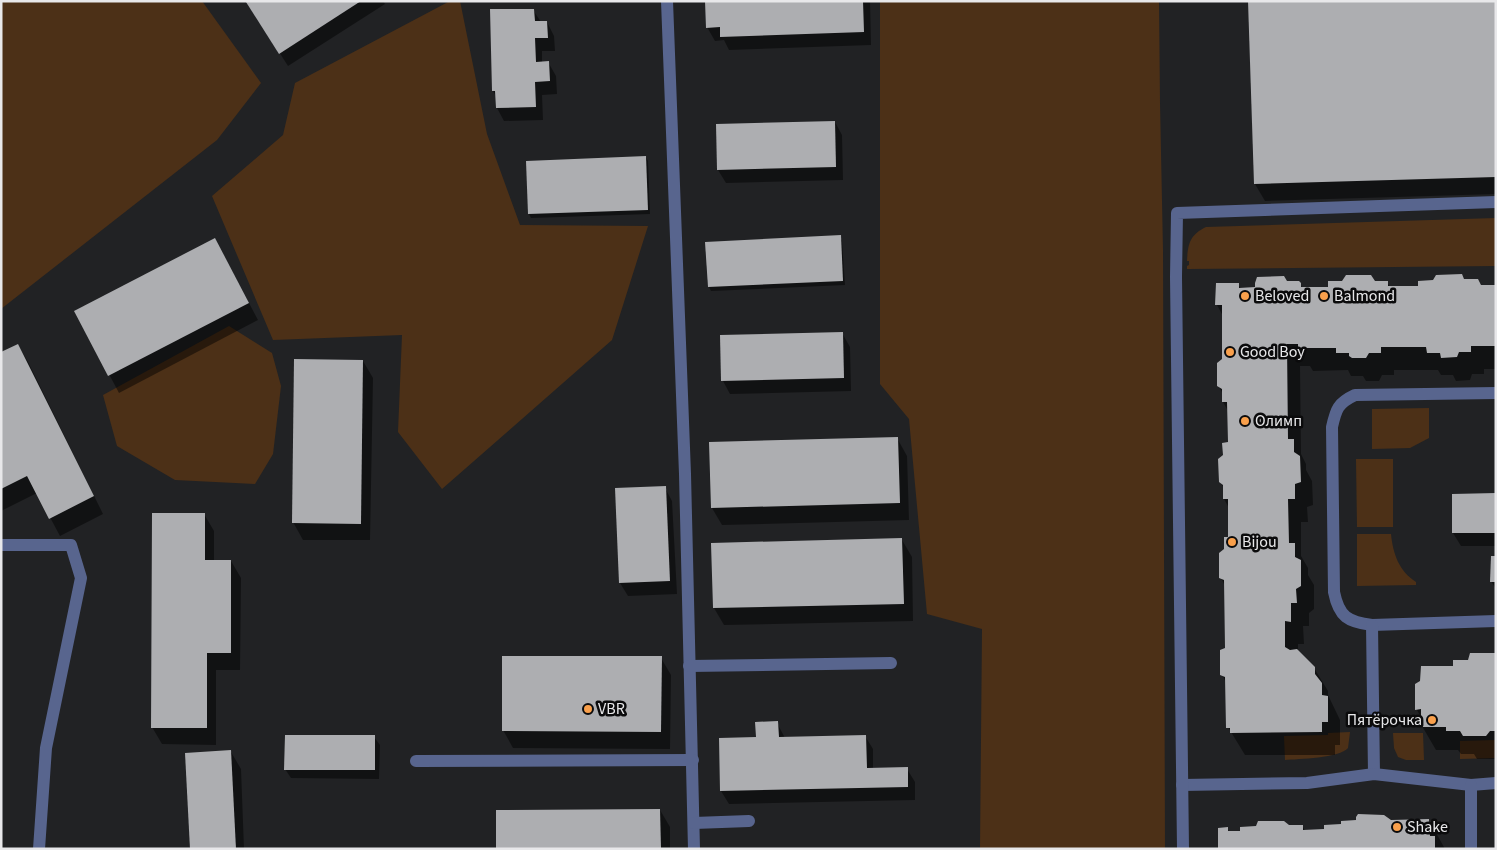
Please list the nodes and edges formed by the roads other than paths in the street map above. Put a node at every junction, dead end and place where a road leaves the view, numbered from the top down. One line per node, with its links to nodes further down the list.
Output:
1 (668, 1): 8 (lane)
2 (1496, 202): 13 (lane)
3 (1496, 393): 6 (lane)
4 (1, 545): 17 (lane)
5 (1496, 621): 6 (lane)
6 (1372, 625): 11 (lane)
7 (891, 663): 8 (lane)
8 (690, 666): 9 (lane)
9 (693, 760): 10 (lane); 16 (lane)
10 (416, 761)
11 (1374, 774): 13 (lane); 14 (lane)
12 (1496, 783): 14 (lane)
13 (1182, 785): 19 (lane)
14 (1471, 785): 20 (lane)
15 (749, 821): 16 (lane)
16 (694, 823): 18 (lane)
17 (39, 849)
18 (694, 849)
19 (1183, 849)
20 (1471, 849)

